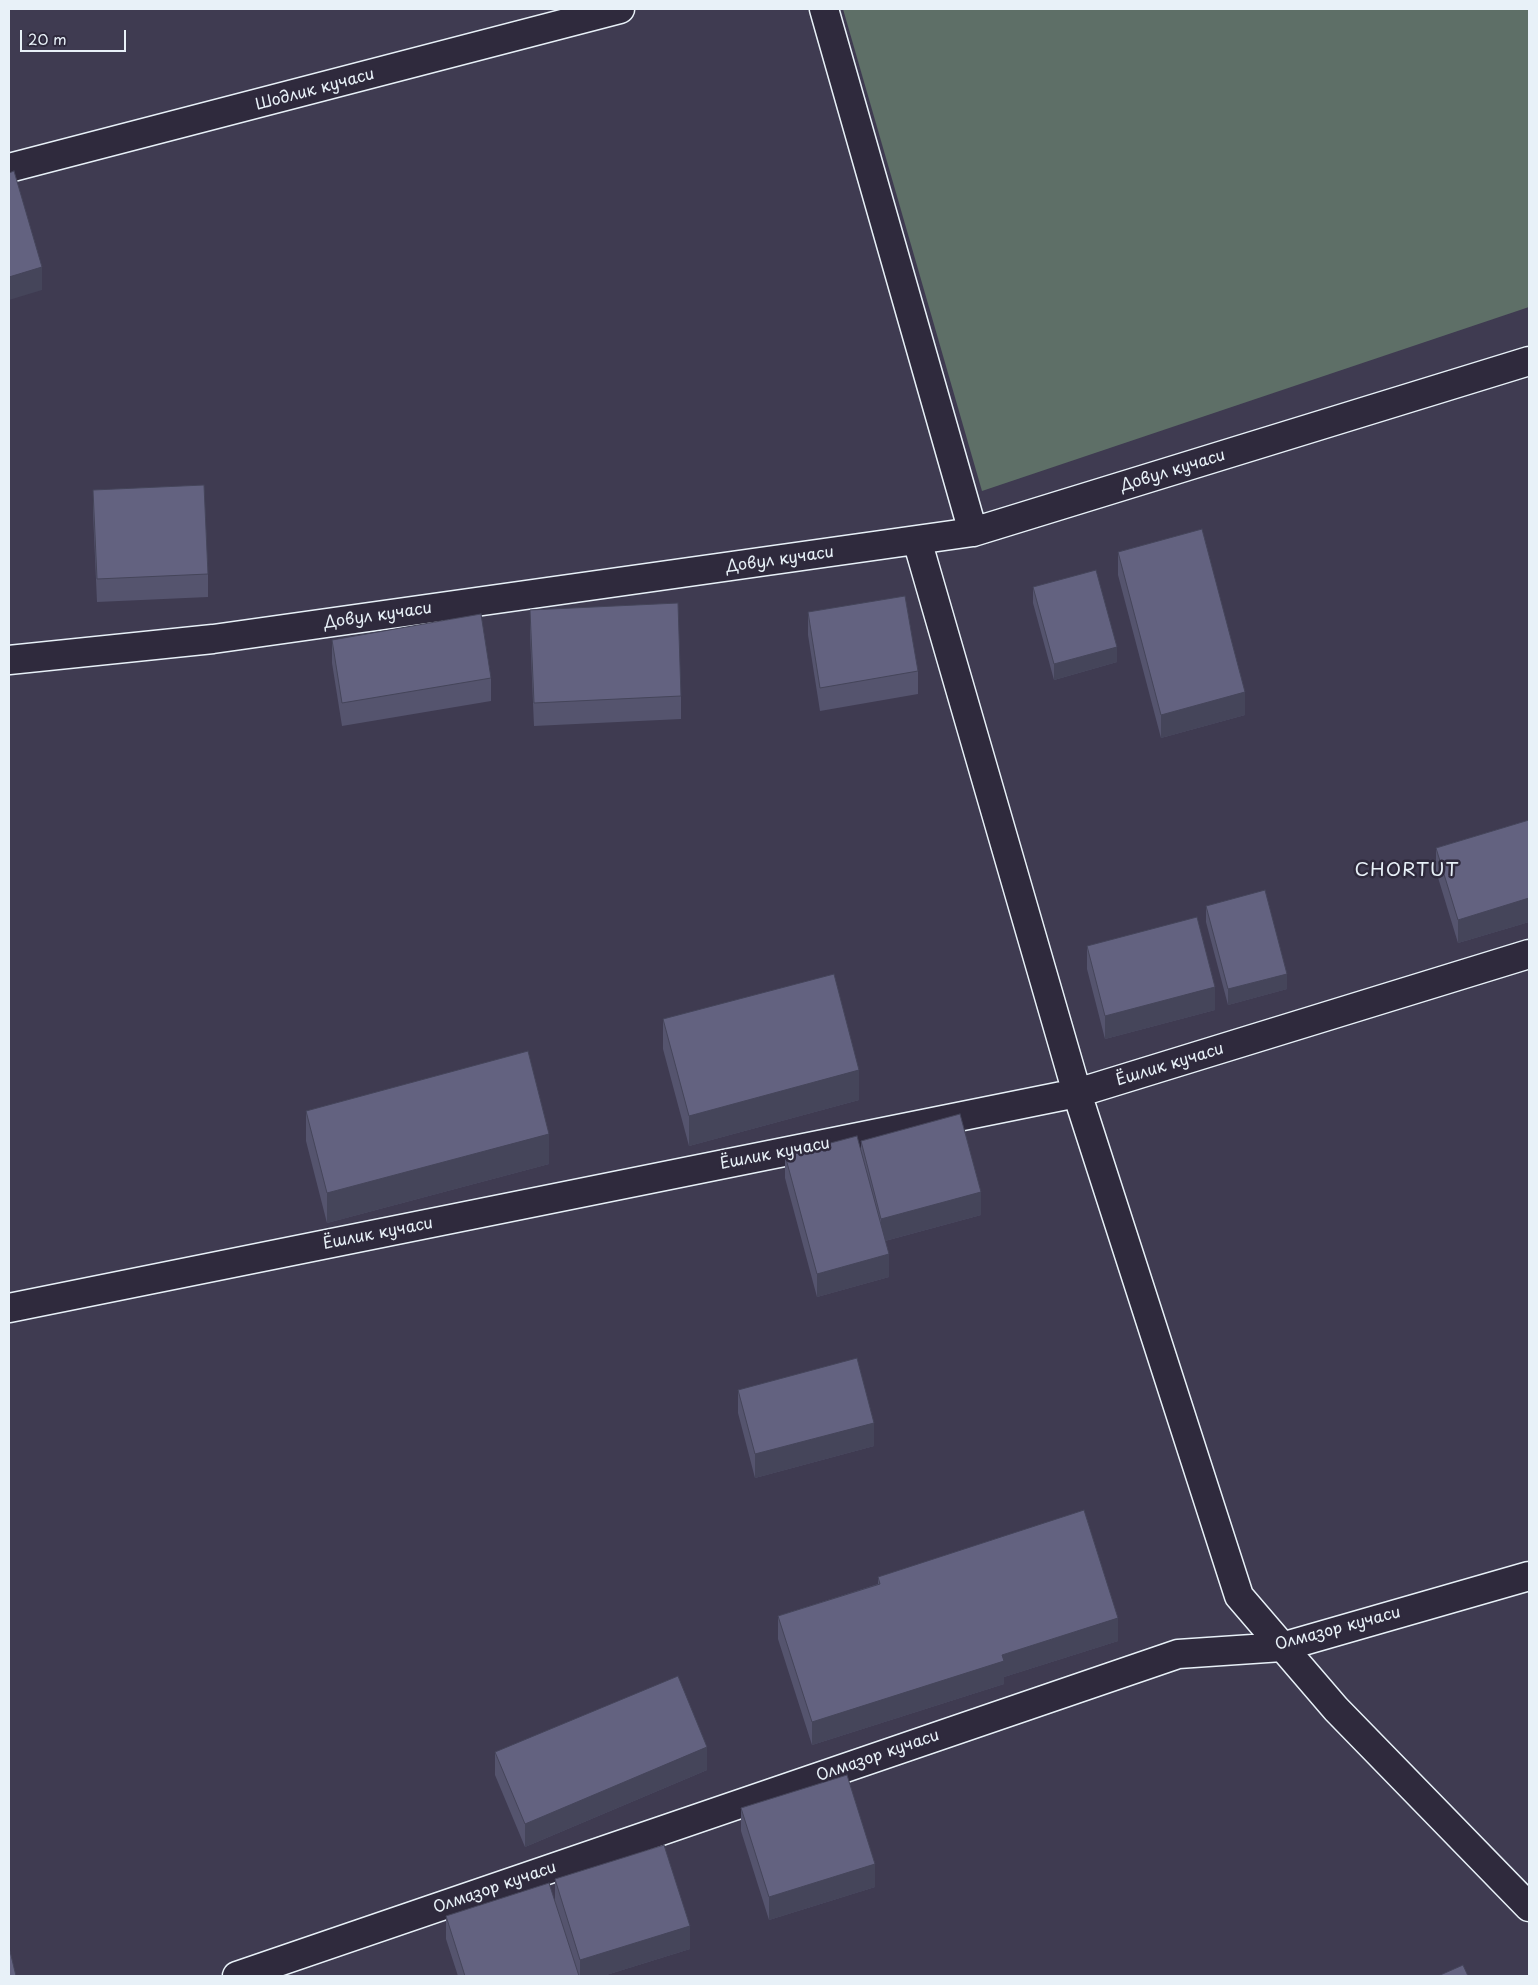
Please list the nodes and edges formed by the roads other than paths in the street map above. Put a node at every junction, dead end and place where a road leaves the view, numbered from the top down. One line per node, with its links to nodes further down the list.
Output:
1 (620, 9): 3 (street, Шодлик кучаси)
2 (824, 9): 5 (street)
3 (9, 168)
4 (1529, 361): 5 (street, Довул кучаси)
5 (973, 532): 6 (street, Довул кучаси)
6 (917, 540): 7 (street, Довул кучаси); 9 (street)
7 (9, 660)
8 (1529, 954): 9 (street, Ёшлик кучаси)
9 (1077, 1094): 10 (street, Ёшлик кучаси); 12 (street)
10 (9, 1308)
11 (1529, 1576): 12 (street, Олмазор кучаси)
12 (1282, 1647): 13 (street); 14 (street, Олмазор кучаси)
13 (1529, 1907)
14 (237, 1976)

